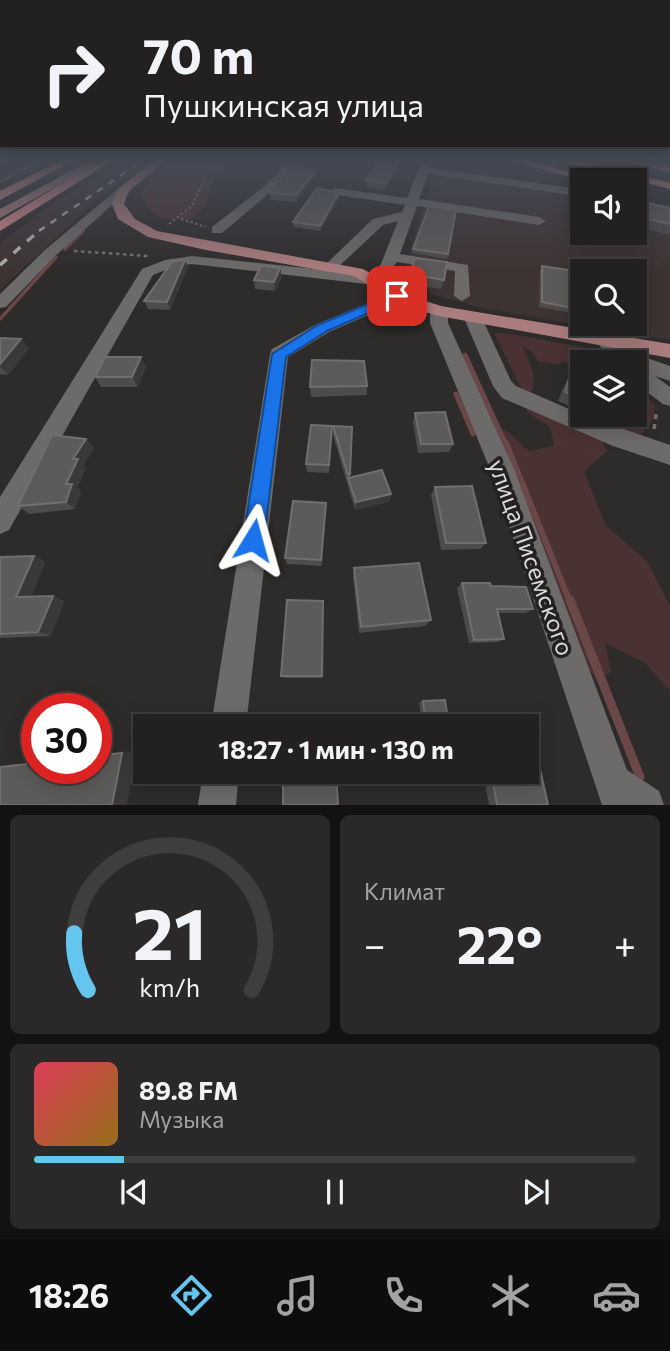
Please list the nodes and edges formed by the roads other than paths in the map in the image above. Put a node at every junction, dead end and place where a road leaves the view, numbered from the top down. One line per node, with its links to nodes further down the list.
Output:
1 (32, 197): 9 (main road)
2 (49, 197): 13 (highway)
3 (115, 197): 11 (street)
4 (121, 197): 10 (main road)
5 (256, 197): 14 (street)
6 (362, 197): 8 (street)
7 (414, 197): 8 (street)
8 (410, 208): 12 (street); 15 (street); 16 (street)
9 (0, 214)
10 (123, 216): 11 (street); 16 (main road)
11 (90, 218): 19 (street)
12 (539, 220)
13 (0, 227)
14 (217, 230)
15 (391, 257): 17 (street); 20 (street, улица Писемского)
16 (331, 267): 17 (main road)
17 (375, 281): 18 (main road); 28 (street)
18 (397, 296): 20 (main road); 29 (street)
19 (0, 303)
20 (451, 303): 21 (main road); 31 (street, улица Писемского)
21 (473, 318): 22 (main road); 27 (street)
22 (611, 345): 23 (main road); 24 (street)
23 (670, 351)
24 (670, 374)
25 (647, 383): 26 (street)
26 (667, 401)
27 (661, 452)
28 (0, 521)
29 (230, 714)
30 (220, 784): 32 (street)
31 (617, 794): 33 (street)
32 (217, 805)
33 (645, 805)

